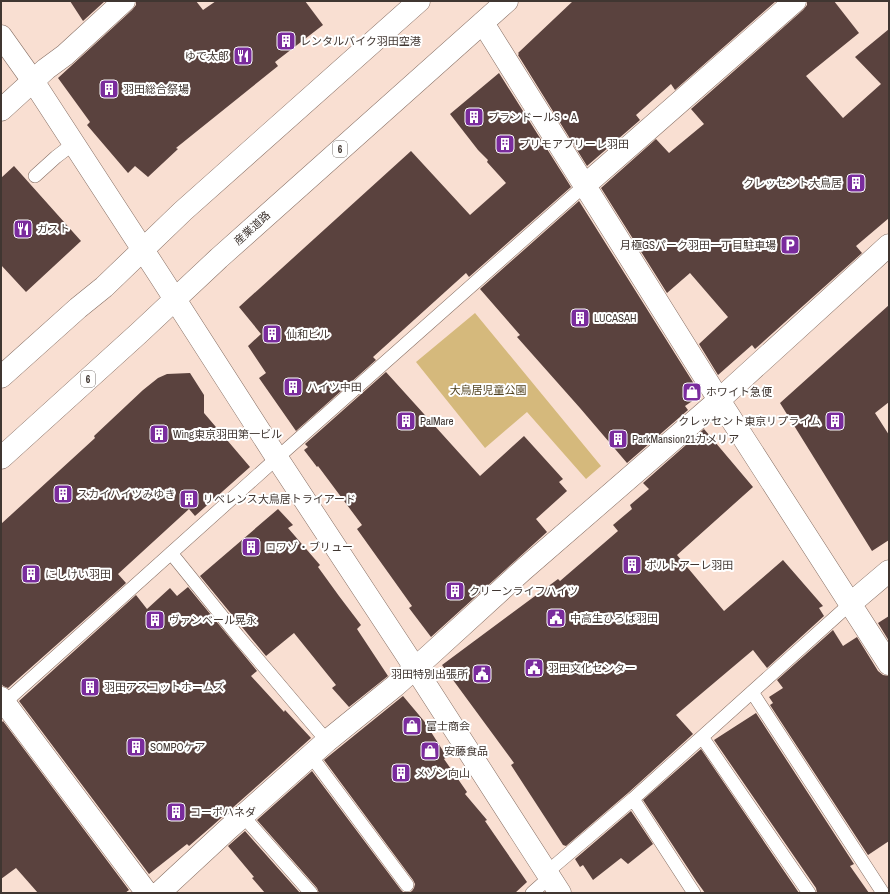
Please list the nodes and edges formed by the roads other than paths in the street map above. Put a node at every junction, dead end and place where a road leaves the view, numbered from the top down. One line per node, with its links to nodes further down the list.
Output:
1 (124, 1): 7 (street)
2 (419, 1): 13 (street)
3 (507, 1): 5 (street, 産業道路 / 6)
4 (794, 1): 11 (street)
5 (483, 23): 11 (street); 14 (street, 産業道路 / 6)
6 (1, 36): 7 (street)
7 (33, 82): 8 (street); 9 (street)
8 (1, 110)
9 (73, 144): 10 (lane); 13 (street)
10 (35, 176)
11 (584, 186): 16 (street); 18 (lane)
12 (889, 245): 16 (street)
13 (143, 250): 14 (street); 15 (street)
14 (175, 299): 17 (street, 産業道路 / 6); 18 (street)
15 (1, 377)
16 (718, 400): 21 (street); 23 (street)
17 (1, 458)
18 (277, 458): 19 (lane); 23 (street)
19 (171, 553): 25 (lane); 27 (lane)
20 (889, 571): 21 (street)
21 (850, 604): 22 (street); 24 (lane)
22 (889, 664)
23 (415, 668): 27 (street); 31 (street)
24 (752, 692): 26 (lane); 39 (lane)
25 (2, 703): 33 (street)
26 (702, 737): 29 (lane); 38 (lane)
27 (327, 741): 28 (street)
28 (311, 756): 30 (street); 32 (lane)
29 (633, 799): 31 (lane); 37 (lane)
30 (243, 816): 34 (street); 35 (lane)
31 (552, 881): 36 (lane)
32 (407, 885)
33 (147, 893)
34 (159, 893)
35 (311, 893)
36 (532, 893)
37 (694, 893)
38 (808, 893)
39 (883, 893)

